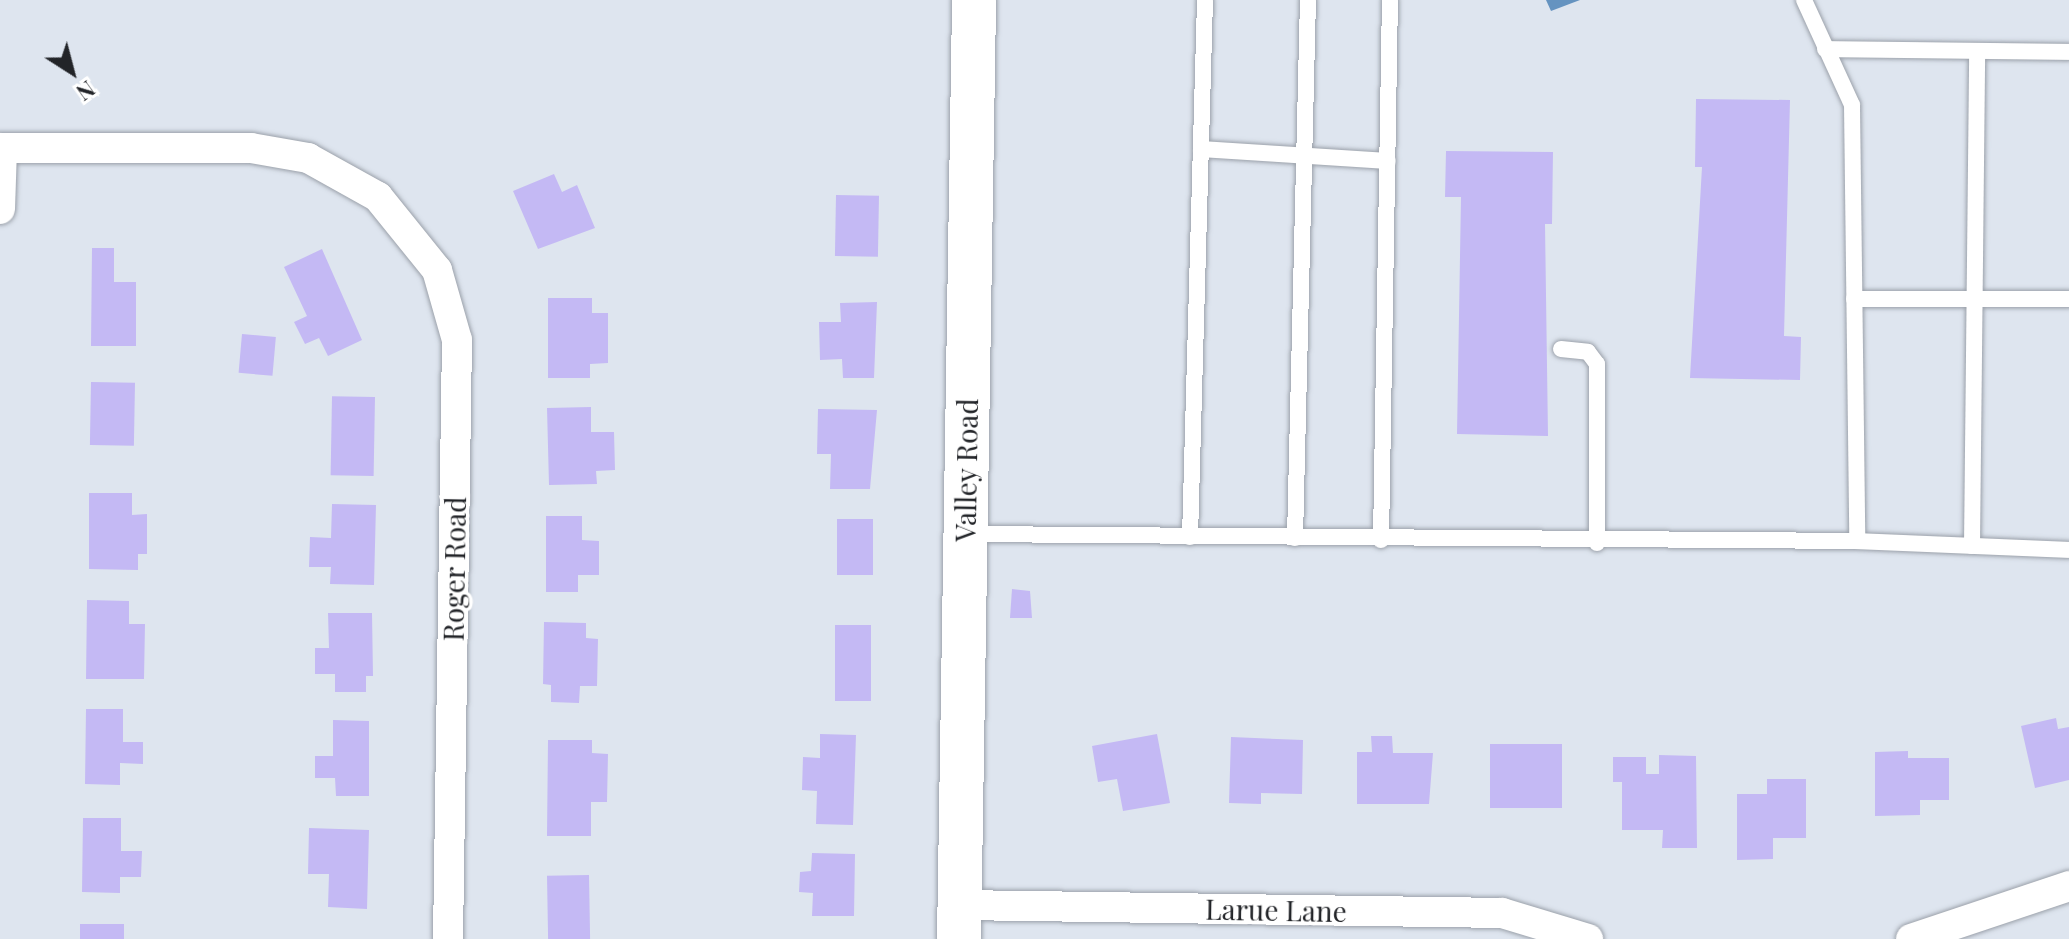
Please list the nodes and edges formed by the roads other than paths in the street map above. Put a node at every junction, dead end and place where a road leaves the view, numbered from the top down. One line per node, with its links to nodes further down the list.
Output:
1 (974, 0): 18 (street, Valley Road)
2 (1205, 0): 10 (lane)
3 (1308, 0): 11 (lane)
4 (1390, 0): 12 (lane)
5 (1804, 0): 6 (lane)
6 (1825, 49): 7 (lane); 14 (lane)
7 (1977, 51): 8 (lane); 15 (lane)
8 (2069, 52)
9 (1, 148): 13 (street); 28 (street, Roger Road)
10 (1201, 149): 11 (lane); 19 (lane)
11 (1309, 156): 12 (lane); 20 (lane)
12 (1388, 161): 21 (lane)
13 (0, 209)
14 (1854, 299): 15 (lane); 22 (lane)
15 (1971, 299): 16 (lane); 24 (lane)
16 (2069, 299)
17 (1561, 349): 23 (lane)
18 (965, 534): 19 (lane); 27 (street, Valley Road)
19 (1190, 537): 20 (lane)
20 (1295, 538): 21 (lane)
21 (1381, 540): 23 (lane)
22 (1857, 541): 23 (lane); 24 (lane)
23 (1597, 543)
24 (1972, 546): 25 (lane)
25 (2069, 550)
26 (2069, 886): 30 (street)
27 (959, 922): 29 (street, Larue Lane)
28 (448, 939)
29 (1588, 939)
30 (1911, 939)

